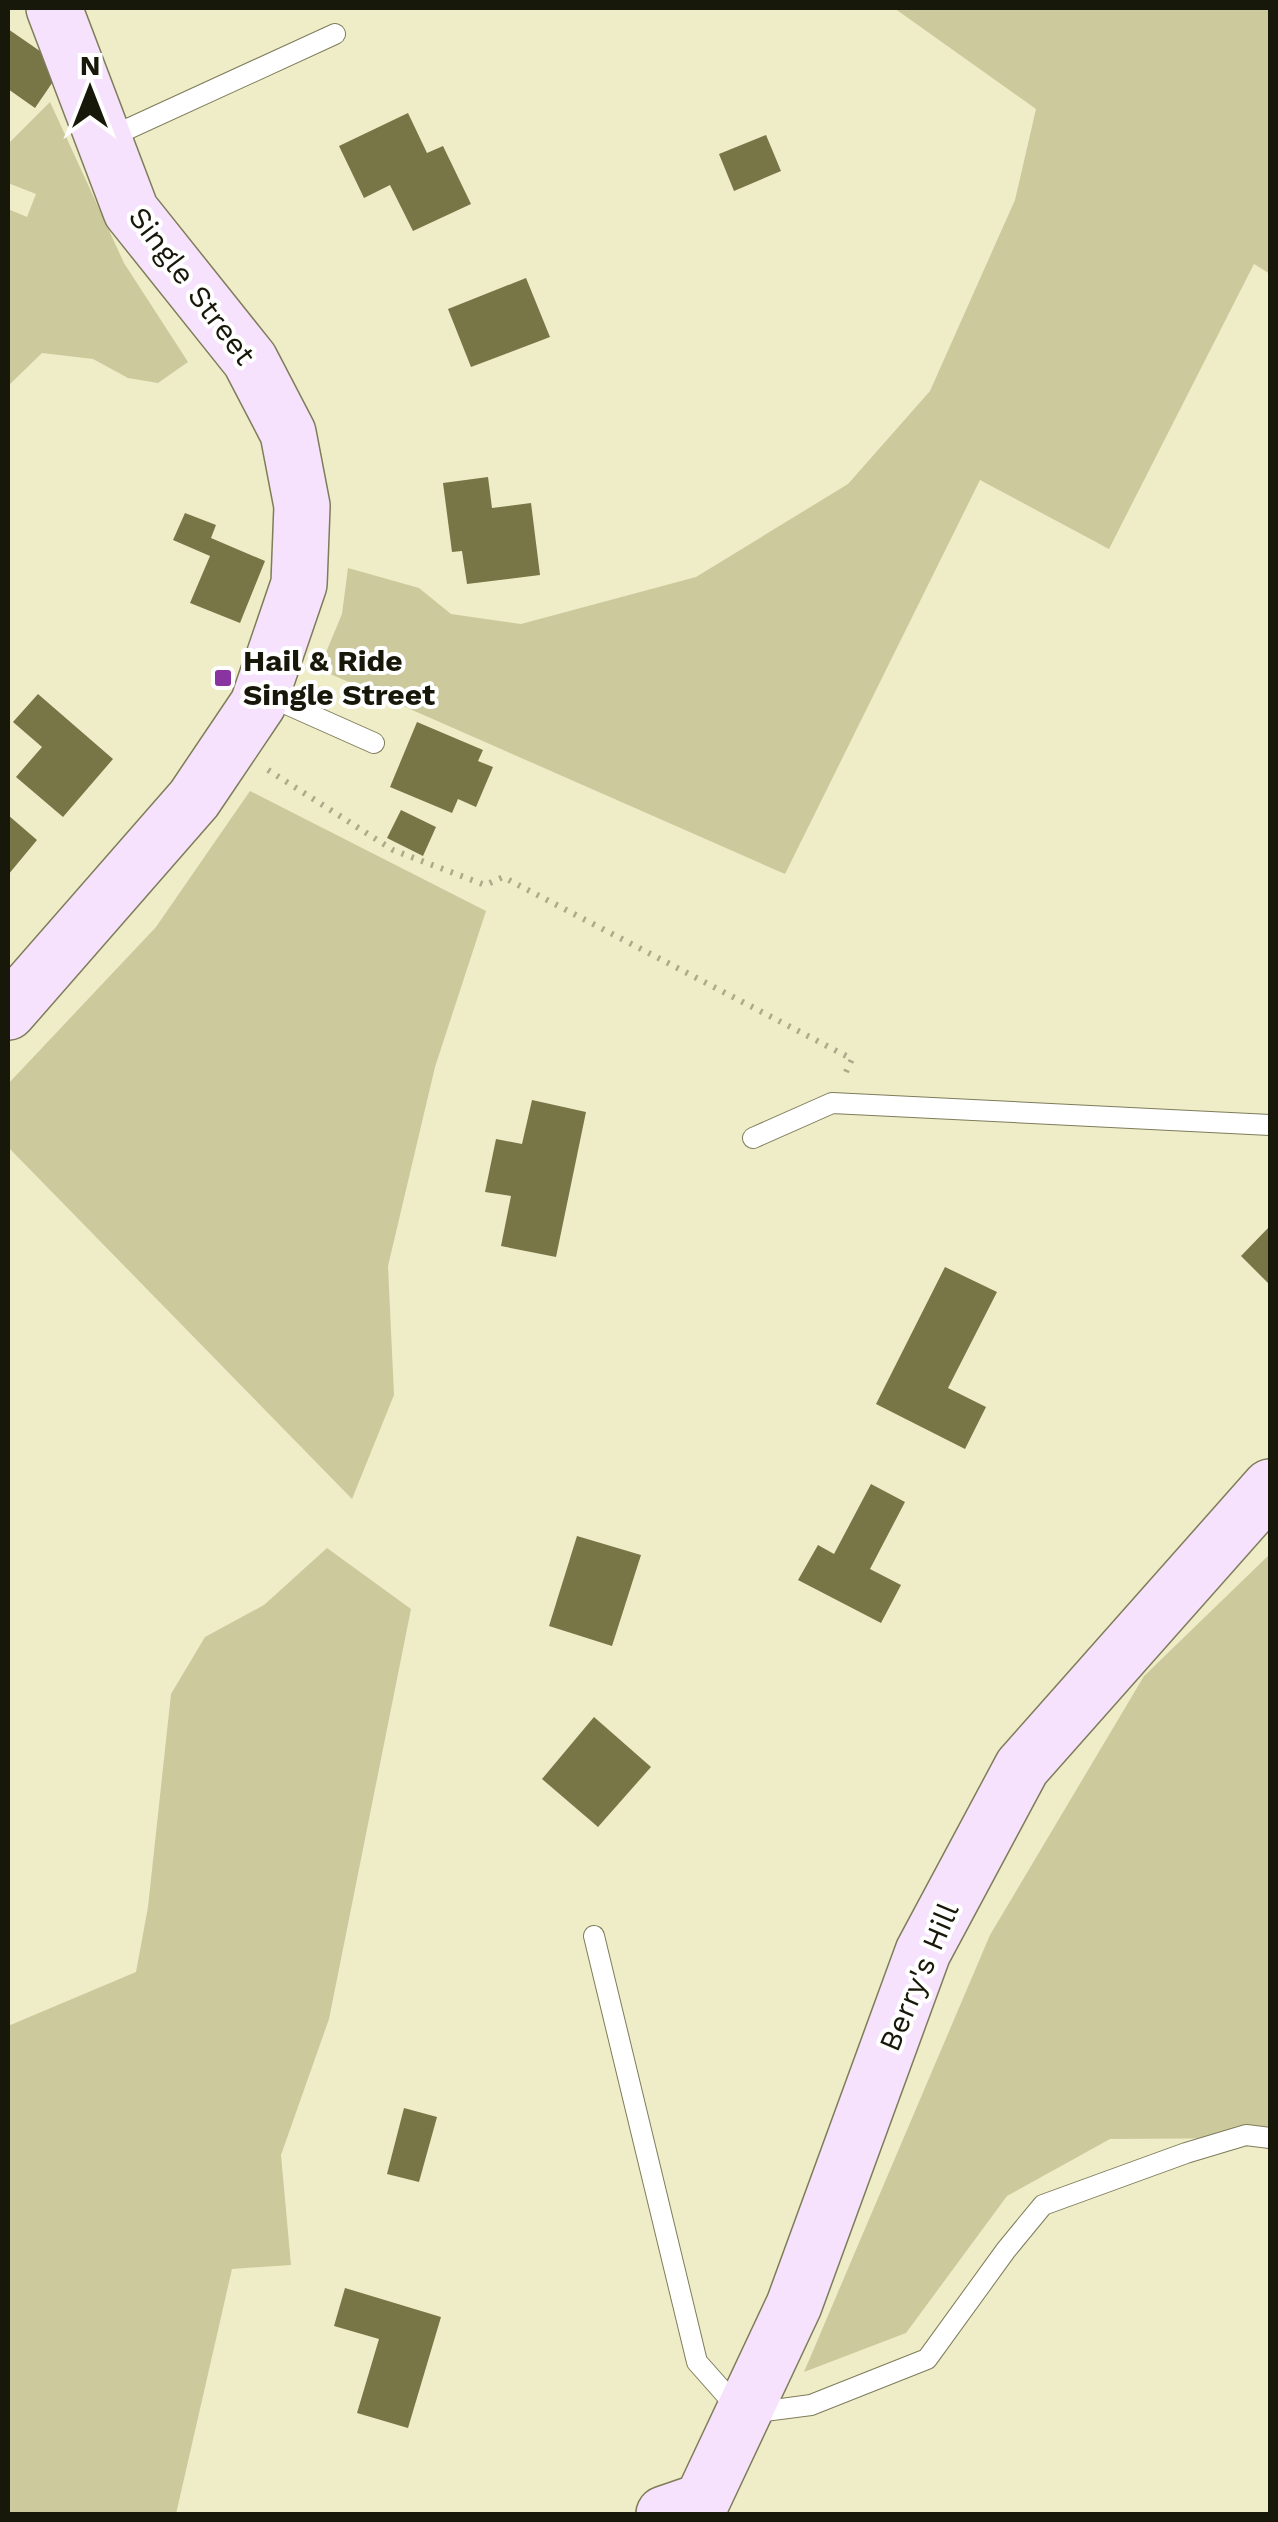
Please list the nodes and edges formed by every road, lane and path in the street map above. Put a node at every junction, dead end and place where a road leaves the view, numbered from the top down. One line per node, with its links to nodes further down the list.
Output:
1 (54, 8): 3 (street, Single Street)
2 (334, 34): 3 (lane)
3 (104, 140): 4 (street, Single Street)
4 (262, 693): 5 (lane); 6 (street, Single Street)
5 (374, 743)
6 (230, 746): 7 (street, Single Street); 8 (path)
7 (8, 1012)
8 (843, 1078)
9 (1270, 1125): 10 (lane)
10 (752, 1138)
11 (1270, 1488): 14 (street, Berry's Hill)
12 (594, 1936): 14 (lane)
13 (1270, 2138): 14 (lane)
14 (742, 2414): 15 (street, Berry's Hill)
15 (664, 2514)

